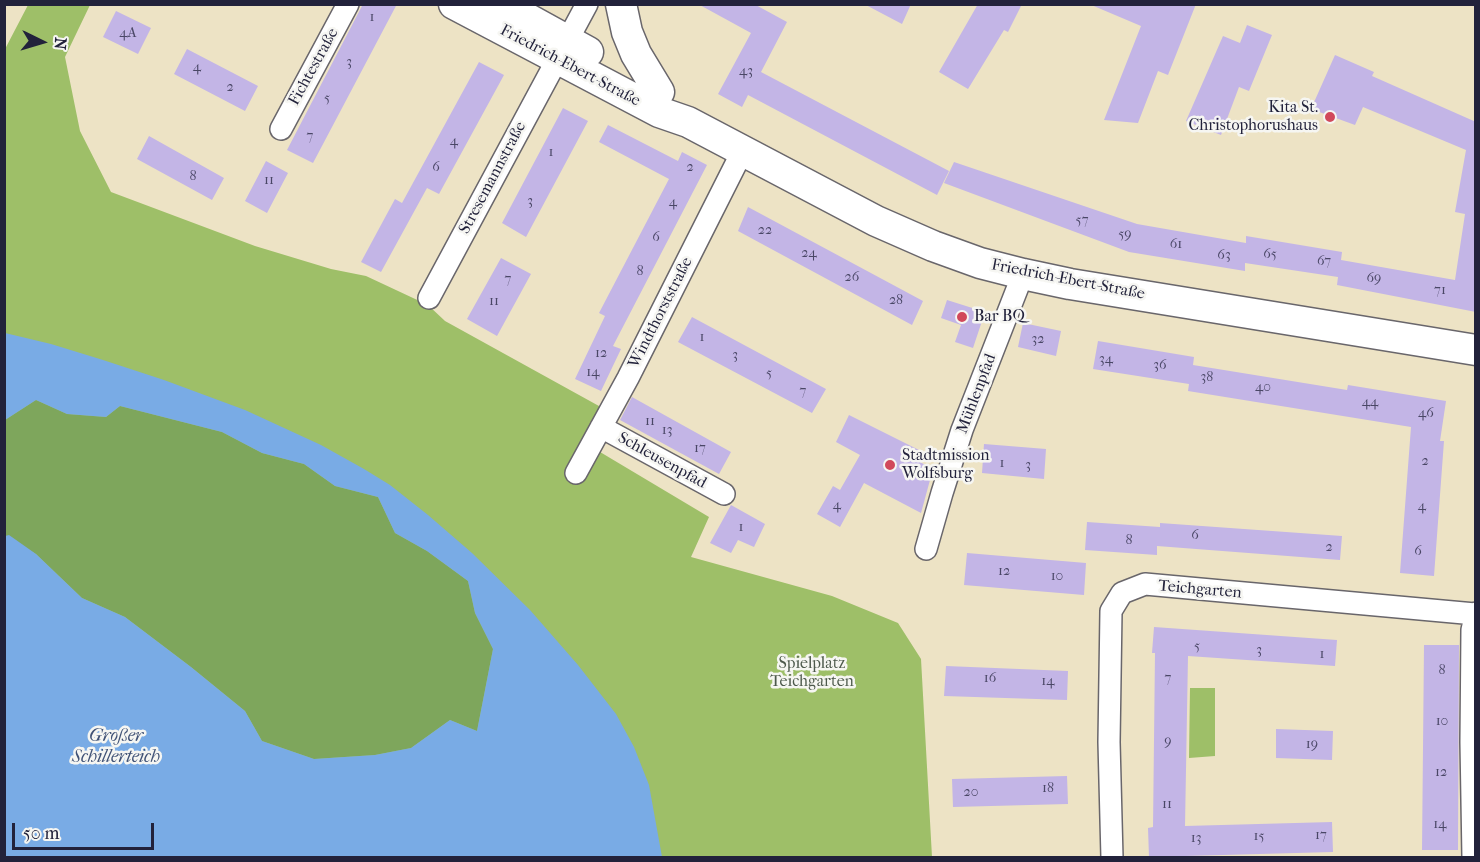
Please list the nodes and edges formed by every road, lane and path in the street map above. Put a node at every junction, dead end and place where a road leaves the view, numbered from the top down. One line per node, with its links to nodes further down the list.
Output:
1 (348, 4): 9 (street, Fichtestraße)
2 (454, 4): 6 (street, Friedrich-Ebert-Straße)
3 (501, 4): 6 (street, Friedrich-Ebert-Straße)
4 (587, 4): 6 (street, Stresemannstraße)
5 (621, 4): 7 (street)
6 (563, 50): 7 (street, Friedrich-Ebert-Straße); 8 (street, Friedrich-Ebert-Straße); 12 (street, Stresemannstraße)
7 (659, 92): 8 (street, Friedrich-Ebert-Straße)
8 (688, 122): 10 (street, Friedrich-Ebert-Straße)
9 (281, 129)
10 (742, 152): 11 (street, Friedrich-Ebert-Straße); 14 (street, Windthorststraße)
11 (1023, 274): 13 (street, Friedrich-Ebert-Straße); 17 (street, Mühlenpfad)
12 (429, 298)
13 (1476, 350)
14 (601, 427): 15 (street, Windthorststraße); 16 (street, Schleusenpfad)
15 (576, 473)
16 (724, 494)
17 (926, 549)
18 (1475, 613): 19 (street, Teichgarten); 20 (street)
19 (1112, 858)
20 (1473, 858)

